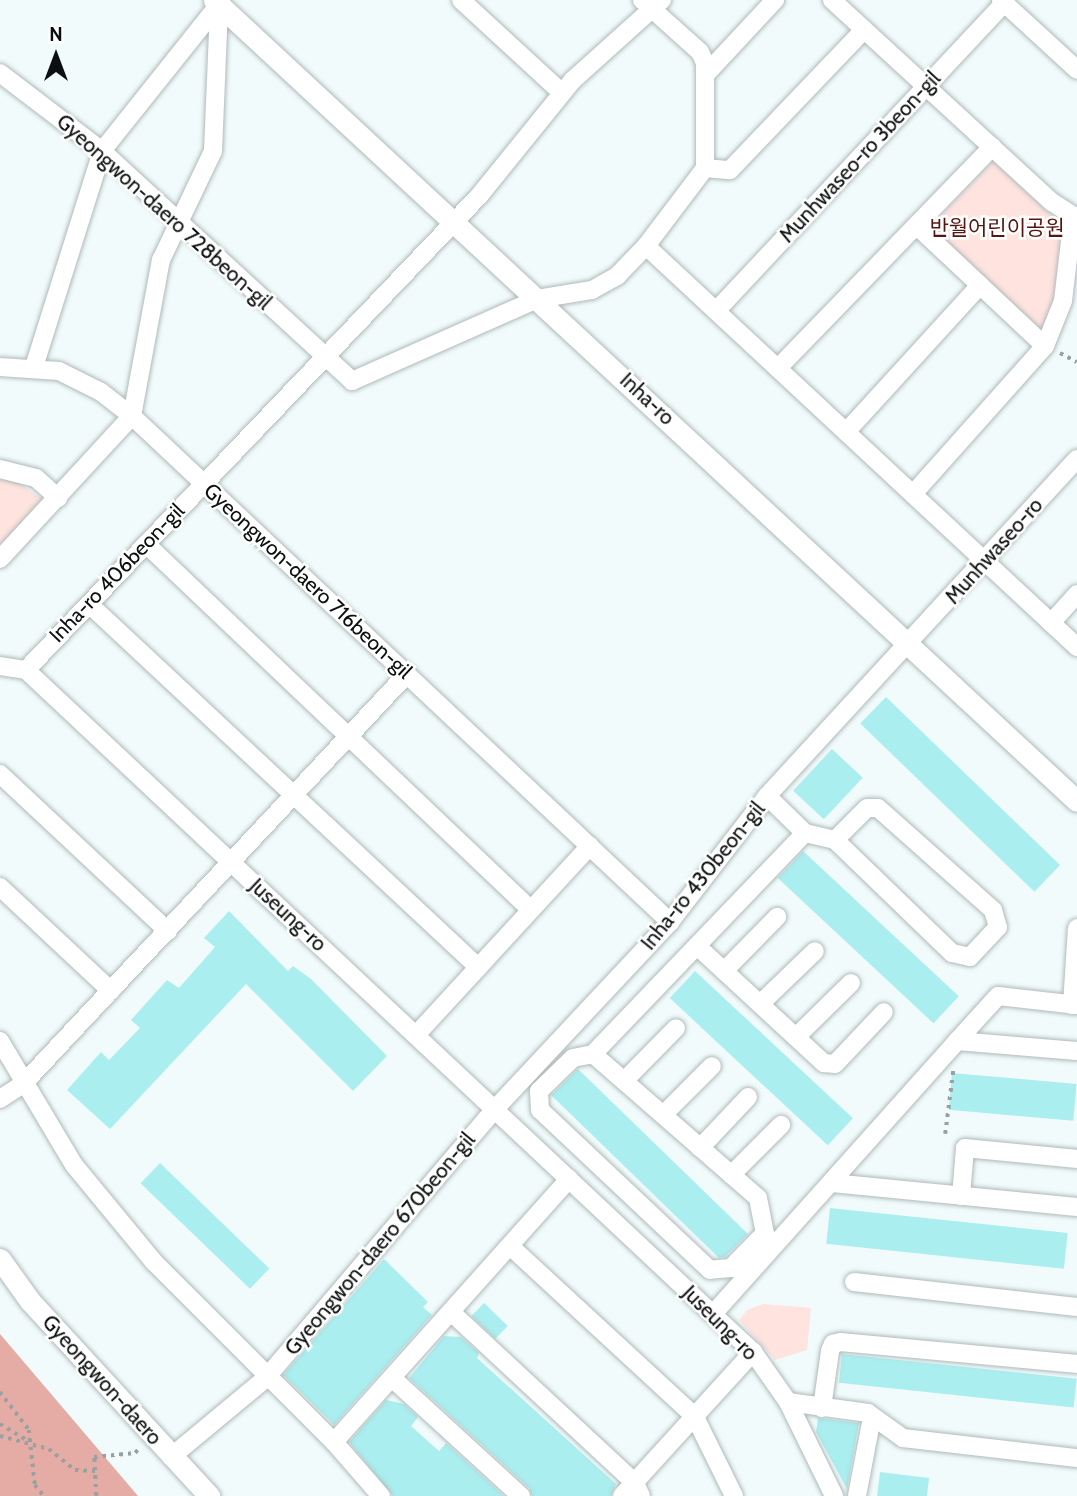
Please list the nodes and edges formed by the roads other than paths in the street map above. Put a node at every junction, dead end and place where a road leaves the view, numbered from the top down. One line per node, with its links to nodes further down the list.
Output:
1 (461, 0): 12 (street)
2 (775, 0): 10 (street)
3 (832, 0): 7 (street)
4 (218, 2): 14 (street); 17 (main road, Inha-ro); 18 (street)
5 (1003, 2): 8 (street); 11 (street, Munhwaseo-ro 3beon-gil)
6 (652, 3): 10 (street); 12 (street, Inha-ro 406beon-gil)
7 (864, 30): 11 (street); 15 (street)
8 (1077, 70)
9 (0, 73): 14 (street, Gyeongwon-daero 728beon-gil)
10 (705, 75): 15 (street)
11 (926, 87): 13 (street); 23 (street, Munhwaseo-ro 3beon-gil)
12 (562, 93): 17 (street, Inha-ro 406beon-gil)
13 (992, 148): 16 (street); 19 (street)
14 (102, 151): 18 (street, Gyeongwon-daero 728beon-gil); 27 (street)
15 (705, 168): 20 (street)
16 (1075, 217): 24 (street)
17 (453, 219): 22 (main road, Inha-ro); 25 (street, Inha-ro 406beon-gil)
18 (177, 220): 25 (street, Gyeongwon-daero 728beon-gil); 29 (street)
19 (917, 226): 21 (street); 28 (street)
20 (646, 246): 22 (street); 23 (street)
21 (980, 285): 24 (street); 30 (street)
22 (537, 299): 25 (street); 42 (main road, Inha-ro)
23 (716, 311): 28 (street)
24 (1045, 346): 34 (street)
25 (324, 355): 33 (street, Inha-ro 406beon-gil)
26 (0, 367): 27 (street, Gyeongwon-daero 716beon-gil)
27 (34, 367): 29 (street, Gyeongwon-daero 716beon-gil)
28 (778, 368): 30 (street)
29 (132, 416): 33 (street, Gyeongwon-daero 716beon-gil); 35 (street)
30 (846, 432): 34 (street)
31 (1077, 459): 38 (street, Munhwaseo-ro)
32 (0, 468): 35 (street)
33 (203, 482): 36 (street, Inha-ro 406beon-gil); 46 (street, Gyeongwon-daero 716beon-gil)
34 (913, 494): 38 (street)
35 (58, 498): 37 (street)
36 (146, 544): 40 (street, Inha-ro 406beon-gil); 47 (street)
37 (0, 559)
38 (984, 561): 41 (street); 42 (street, Munhwaseo-ro)
39 (1077, 594): 41 (street)
40 (89, 604): 45 (street, Inha-ro 406beon-gil); 49 (street)
41 (1051, 622): 43 (street)
42 (911, 643): 50 (street, Inha-ro 430beon-gil); 51 (main road, Inha-ro)
43 (1077, 647)
44 (0, 666): 45 (street)
45 (26, 670): 55 (street, Juseung-ro)
46 (407, 674): 47 (street); 54 (street, Gyeongwon-daero 716beon-gil)
47 (349, 737): 49 (street); 57 (street)
48 (0, 774): 61 (street)
49 (295, 796): 55 (street); 64 (street)
50 (766, 796): 52 (street); 59 (street, Inha-ro 430beon-gil)
51 (1077, 801)
52 (805, 834): 53 (street); 62 (street)
53 (835, 841): 53 (street)
54 (590, 846): 57 (street); 59 (street, Gyeongwon-daero 716beon-gil)
55 (233, 863): 61 (street); 72 (street, Juseung-ro)
56 (0, 887): 67 (street)
57 (531, 910): 64 (street)
58 (778, 917): 65 (street)
59 (670, 922): 83 (street, Inha-ro 430beon-gil)
60 (1077, 928): 69 (street)
61 (168, 931): 67 (street)
62 (697, 946): 65 (street); 77 (street)
63 (815, 951): 68 (street)
64 (478, 967): 72 (street)
65 (724, 971): 68 (street)
66 (851, 982): 73 (street)
67 (111, 991): 80 (street)
68 (760, 1004): 73 (street)
69 (1074, 1005): 75 (street)
70 (884, 1012): 73 (street)
71 (676, 1028): 79 (street)
72 (416, 1035): 83 (street, Juseung-ro)
73 (796, 1037)
74 (0, 1041): 80 (street)
75 (957, 1041): 76 (street); 90 (street)
76 (1077, 1051)
77 (593, 1054): 79 (street); 88 (street)
78 (712, 1066): 84 (street)
79 (624, 1081): 84 (street)
80 (23, 1084): 82 (street); 102 (street)
81 (748, 1097): 86 (street)
82 (0, 1099)
83 (494, 1110): 89 (street, Juseung-ro); 102 (street, Gyeongwon-daero 670beon-gil)
84 (663, 1115): 86 (street)
85 (781, 1125): 88 (street)
86 (700, 1148): 88 (street)
87 (1077, 1159): 91 (street)
88 (731, 1175)
89 (569, 1179): 93 (street); 99 (street, Juseung-ro)
90 (832, 1183): 91 (street); 99 (street)
91 (961, 1196): 92 (street)
92 (1077, 1207)
93 (510, 1246): 98 (street); 106 (street)
94 (0, 1259): 109 (main road, Gyeongwon-daero)
95 (854, 1282): 97 (street)
96 (1077, 1300): 97 (street)
97 (1077, 1307)
98 (451, 1312): 103 (street); 111 (street)
99 (713, 1314): 100 (street, Juseung-ro)
100 (753, 1352): 104 (street, Juseung-ro); 106 (street)
101 (1077, 1364): 105 (street)
102 (266, 1378): 108 (street); 109 (street, Gyeongwon-daero 670beon-gil)
103 (392, 1378): 108 (street); 114 (street)
104 (788, 1402): 105 (street); 116 (street, Juseung-ro)
105 (822, 1408): 107 (street)
106 (695, 1417): 111 (street); 115 (street)
107 (872, 1417): 110 (street); 117 (street)
108 (334, 1443): 113 (street)
109 (171, 1457): 112 (main road, Gyeongwon-daero)
110 (1077, 1458)
111 (633, 1492)
112 (209, 1496)
113 (381, 1496)
114 (521, 1496)
115 (734, 1496)
116 (834, 1496)
117 (857, 1496)

